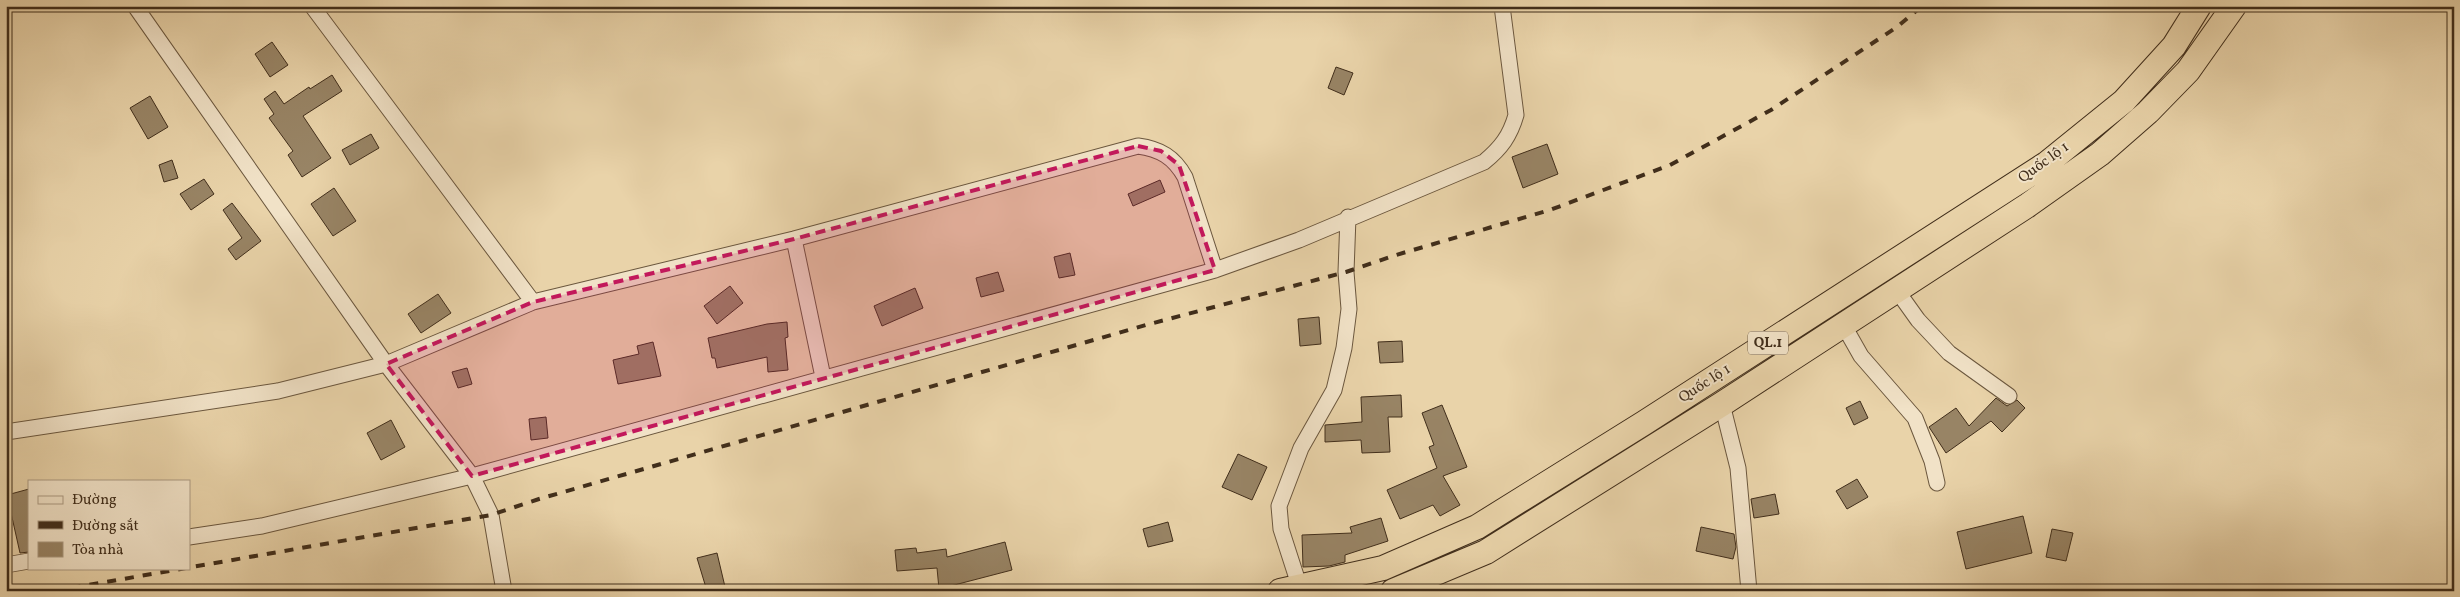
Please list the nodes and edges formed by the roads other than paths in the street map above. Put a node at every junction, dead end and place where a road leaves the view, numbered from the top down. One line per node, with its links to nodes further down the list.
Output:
1 (135, 6): 12 (street)
2 (312, 6): 10 (street)
3 (1502, 6): 6 (street)
4 (2200, 6): 22 (highway, Quốc lộ 1 / QL.1)
5 (2234, 6): 9 (highway, Quốc lộ 1 / QL.1)
6 (1348, 217): 8 (street); 22 (street)
7 (794, 239): 8 (street); 10 (street); 13 (street)
8 (1216, 270): 13 (street)
9 (1898, 292): 11 (highway, Quốc lộ 1 / QL.1); 14 (street)
10 (533, 302): 12 (street)
11 (1844, 326): 15 (highway, Quốc lộ 1 / QL.1); 18 (street)
12 (386, 364): 16 (street); 17 (street)
13 (823, 377): 17 (street)
14 (2009, 396)
15 (1722, 404): 24 (highway, Quốc lộ 1 / QL.1); 25 (street)
16 (6, 432)
17 (472, 476): 19 (street); 23 (street)
18 (1937, 483)
19 (190, 537)
20 (28, 561): 21 (street)
21 (6, 564)
22 (1294, 590)
23 (504, 591)
24 (1393, 591)
25 (1750, 591)

